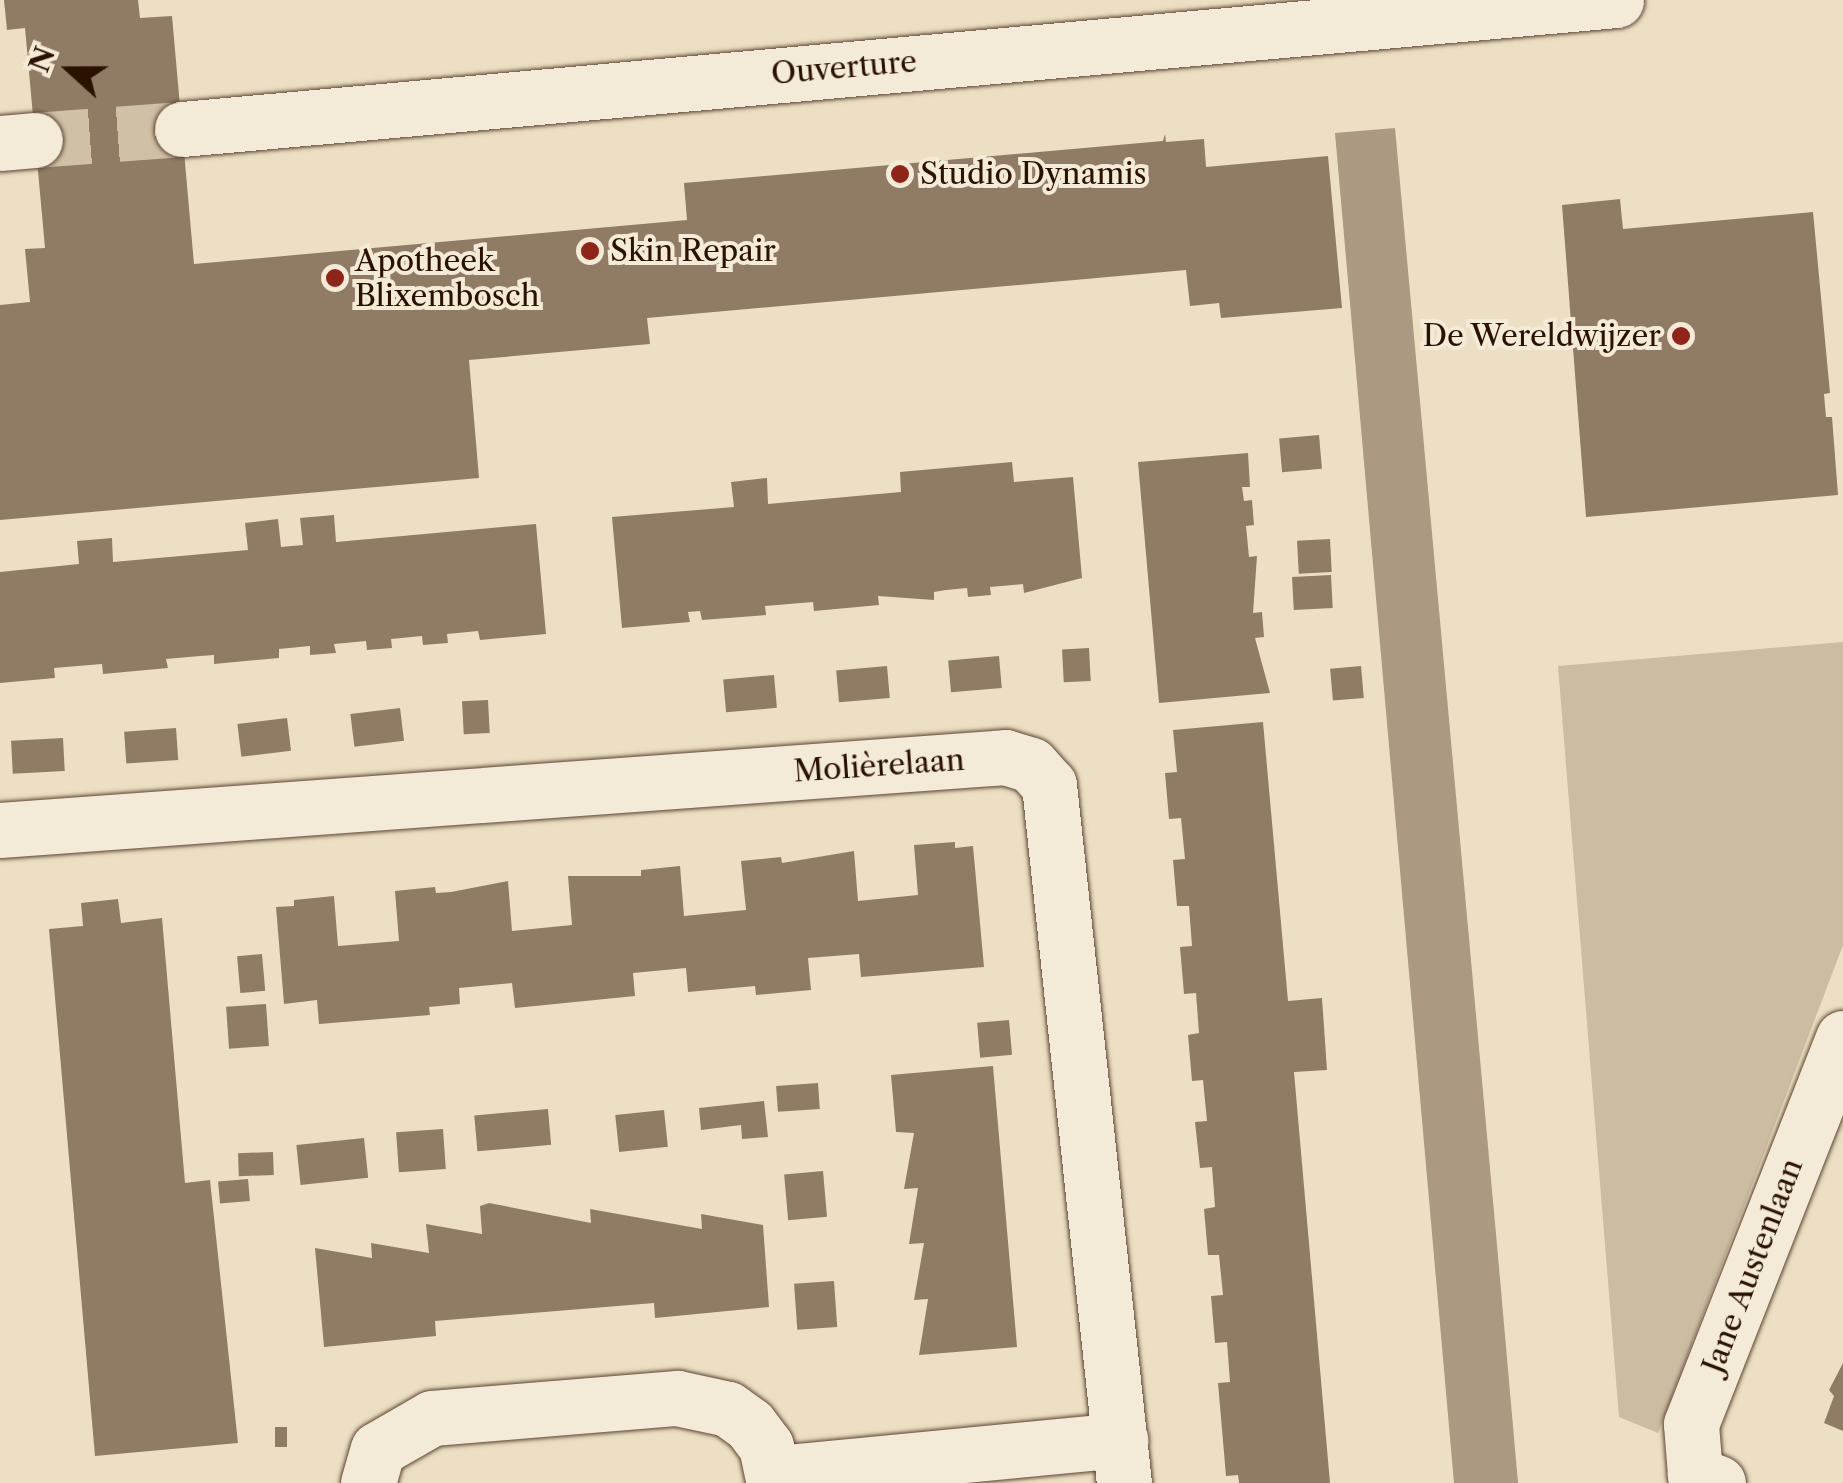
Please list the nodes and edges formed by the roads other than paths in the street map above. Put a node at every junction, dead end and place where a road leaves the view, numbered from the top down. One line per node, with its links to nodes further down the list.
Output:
1 (1616, 0): 2 (street, Ouverture)
2 (1506, 5): 3 (street, Ouverture)
3 (182, 129)
4 (0, 830): 6 (street, Molièrelaan)
5 (1843, 1038): 9 (street, Jane Austenlaan)
6 (1122, 1461): 7 (street)
7 (775, 1478): 8 (street)
8 (368, 1483)
9 (1718, 1483)

